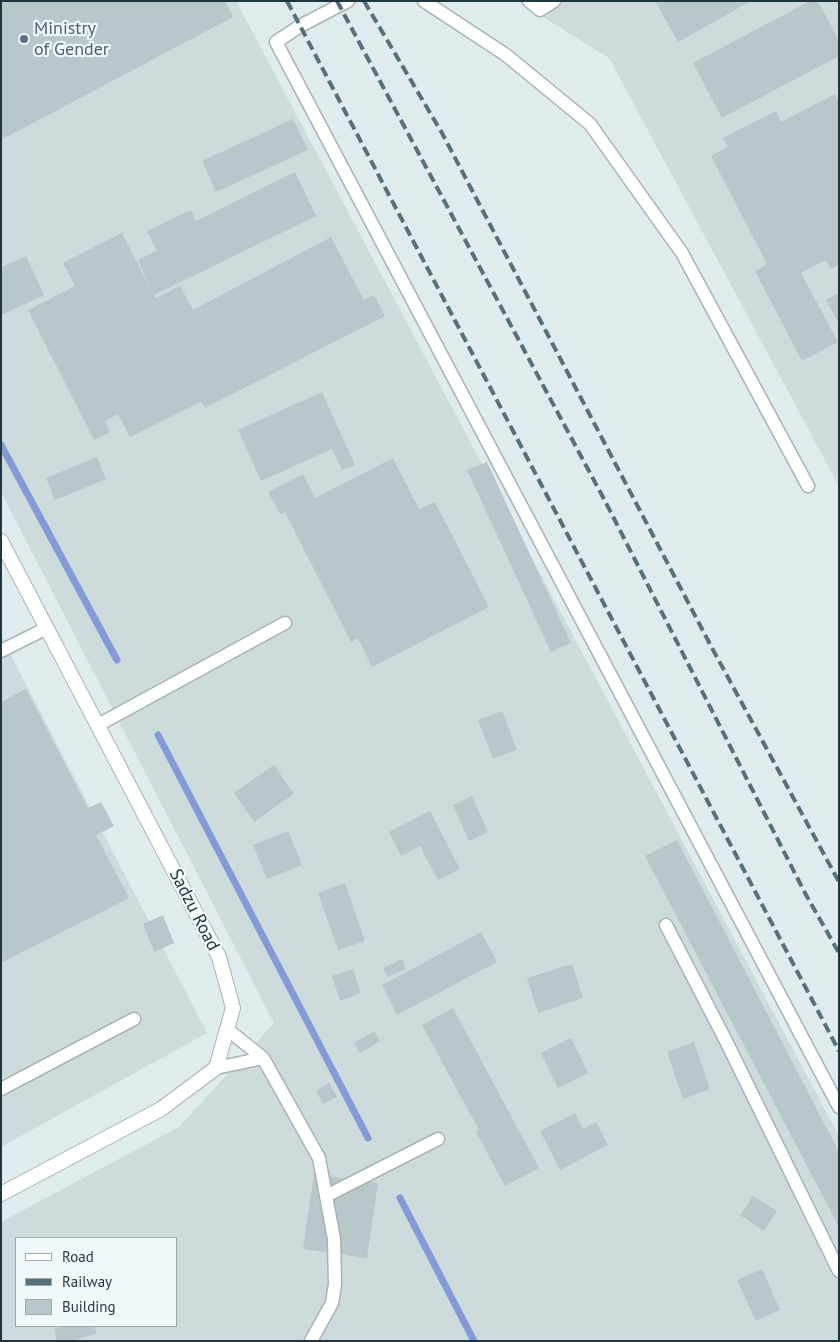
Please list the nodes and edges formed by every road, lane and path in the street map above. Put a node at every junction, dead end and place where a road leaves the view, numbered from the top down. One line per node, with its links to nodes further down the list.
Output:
1 (348, 1): 17 (lane)
2 (424, 1): 5 (lane)
3 (529, 1): 4 (lane)
4 (554, 1)
5 (808, 486)
6 (1, 540): 8 (street, Sadzu Road)
7 (285, 623): 10 (lane)
8 (47, 628): 9 (lane); 10 (street, Sadzu Road)
9 (1, 651)
10 (98, 725): 13 (street, Sadzu Road)
11 (666, 925): 21 (lane)
12 (134, 1019): 16 (lane)
13 (227, 1029): 14 (lane); 15 (street, Sadzu Road)
14 (263, 1058): 15 (lane); 20 (lane)
15 (216, 1068): 19 (street)
16 (1, 1089)
17 (839, 1107)
18 (438, 1139): 20 (lane)
19 (1, 1194)
20 (328, 1195): 22 (lane)
21 (839, 1271)
22 (311, 1341)

